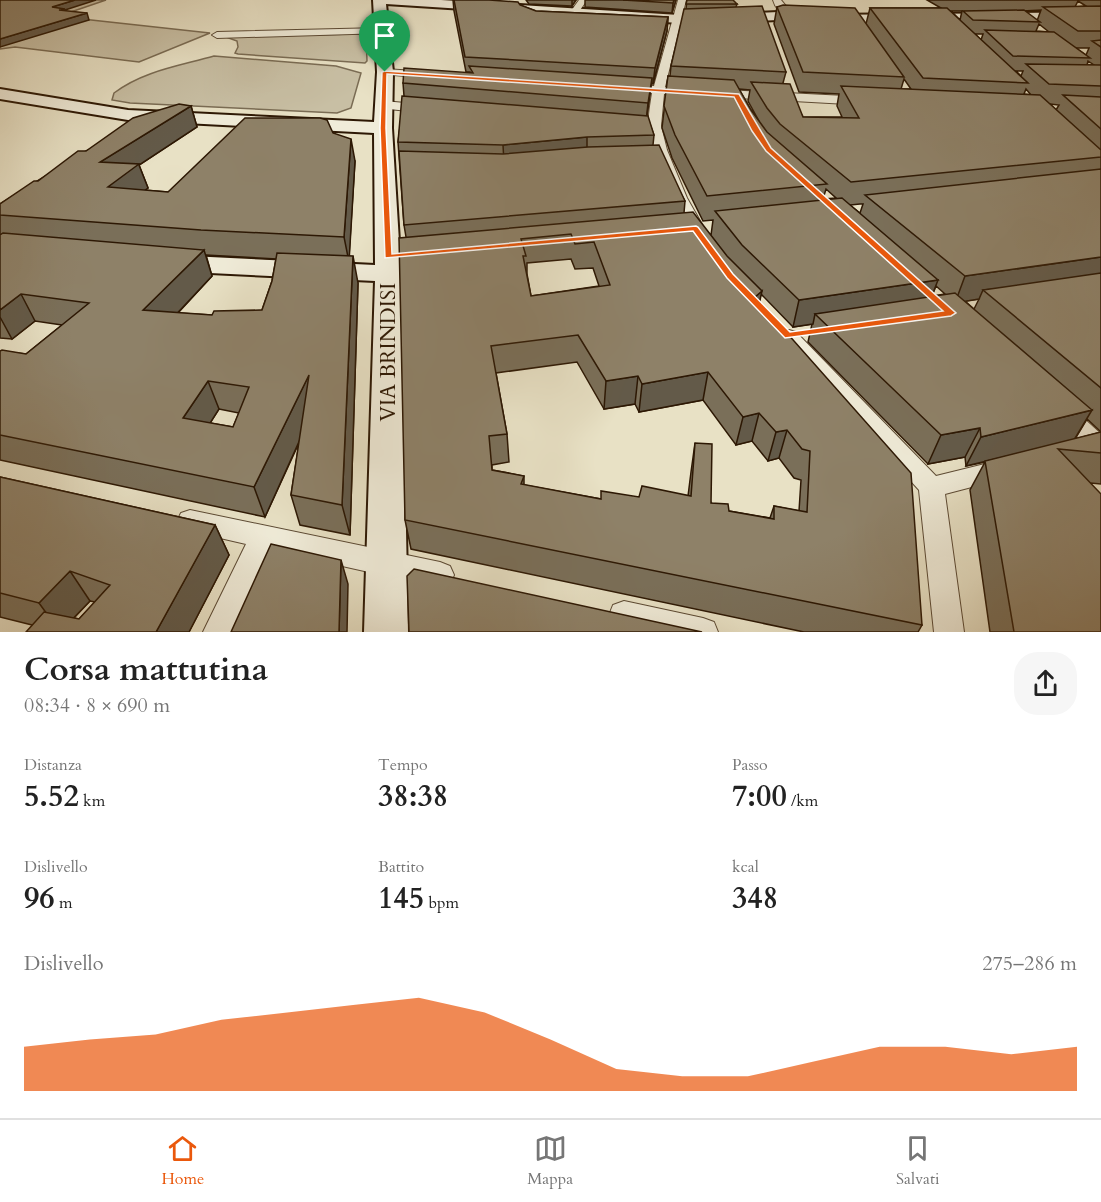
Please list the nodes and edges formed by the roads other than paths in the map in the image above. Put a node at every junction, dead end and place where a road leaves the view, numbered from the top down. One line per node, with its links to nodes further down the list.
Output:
1 (381, 0): 4 (main road); 12 (main road, VIA BRINDISI)
2 (583, 0): 5 (street)
3 (682, 0): 10 (street)
4 (523, 4): 5 (main road); 10 (street)
5 (575, 12): 10 (main road)
6 (787, 12): 7 (main road); 9 (main road); 10 (main road); 14 (street)
7 (1092, 13): 8 (main road)
8 (1019, 16): 9 (main road); 11 (street)
9 (943, 17): 13 (street)
10 (676, 22): 19 (street)
11 (1035, 29)
12 (382, 32): 15 (street); 16 (main road, VIA BRINDISI)
13 (958, 32)
14 (770, 33)
15 (217, 35)
16 (385, 72): 17 (street); 25 (main road, VIA BRINDISI)
17 (446, 76)
18 (612, 87): 19 (street)
19 (659, 91): 21 (street); 27 (street)
20 (0, 94): 25 (main road)
21 (736, 95): 22 (street); 24 (street)
22 (876, 102)
23 (443, 110): 25 (street)
24 (746, 113)
25 (383, 117): 31 (main road, VIA BRINDISI)
26 (718, 226): 27 (street)
27 (696, 229): 28 (street); 29 (street)
28 (676, 230)
29 (709, 248)
30 (141, 260): 31 (main road)
31 (392, 262): 39 (main road, VIA BRINDISI)
32 (811, 333): 36 (street)
33 (1044, 396): 34 (street)
34 (1092, 447)
35 (1020, 465): 36 (street)
36 (931, 487): 45 (street)
37 (160, 514): 38 (street)
38 (263, 537): 39 (street); 42 (street)
39 (386, 563): 40 (street); 43 (main road, VIA BRINDISI)
40 (465, 580)
41 (601, 610): 44 (street)
42 (218, 632)
43 (386, 632)
44 (703, 632)
45 (949, 632)

